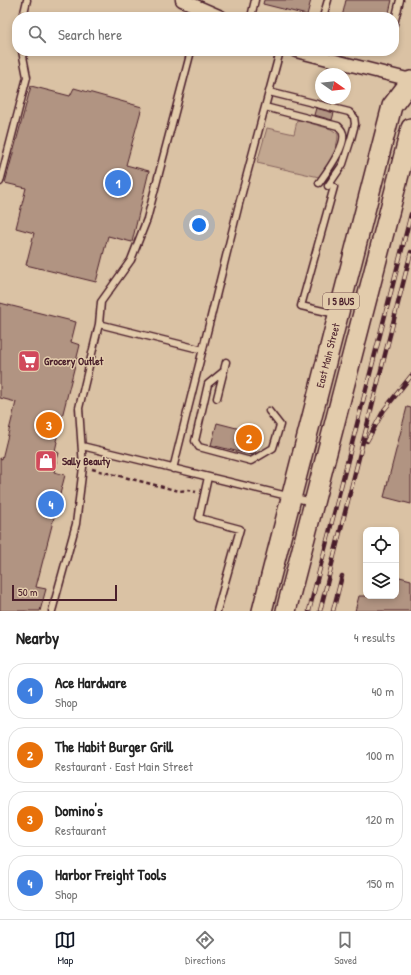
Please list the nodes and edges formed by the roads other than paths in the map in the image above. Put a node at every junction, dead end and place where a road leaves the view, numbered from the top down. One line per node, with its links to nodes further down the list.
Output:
1 (27, 0): 6 (lane)
2 (182, 0): 7 (street)
3 (255, 0): 8 (lane)
4 (328, 0): 9 (lane)
5 (400, 0): 10 (lane)
6 (24, 12)
7 (200, 12)
8 (252, 12)
9 (324, 12)
10 (397, 12)
11 (23, 56): 19 (lane)
12 (190, 56): 22 (lane)
13 (279, 56): 16 (lane)
14 (321, 56): 15 (street)
15 (411, 81): 21 (main road, East Main Street / I 5 BUS)
16 (269, 92): 17 (lane); 21 (lane)
17 (265, 107): 20 (lane); 23 (lane)
18 (410, 135): 32 (main road, I 5 BUS)
19 (0, 182)
20 (319, 183)
21 (338, 314): 31 (main road, East Main Street / I 5 BUS)
22 (99, 324): 23 (lane); 28 (lane)
23 (203, 350): 29 (lane)
24 (226, 362): 25 (lane)
25 (224, 371): 26 (lane); 27 (lane)
26 (217, 398)
27 (269, 411)
28 (82, 446): 29 (lane); 33 (lane)
29 (173, 469): 30 (lane)
30 (208, 477): 31 (lane); 34 (lane)
31 (290, 497): 32 (lane); 35 (main road, East Main Street / I 5 BUS)
32 (314, 503): 36 (main road, I 5 BUS)
33 (52, 611)
34 (217, 611)
35 (262, 611)
36 (286, 611)

